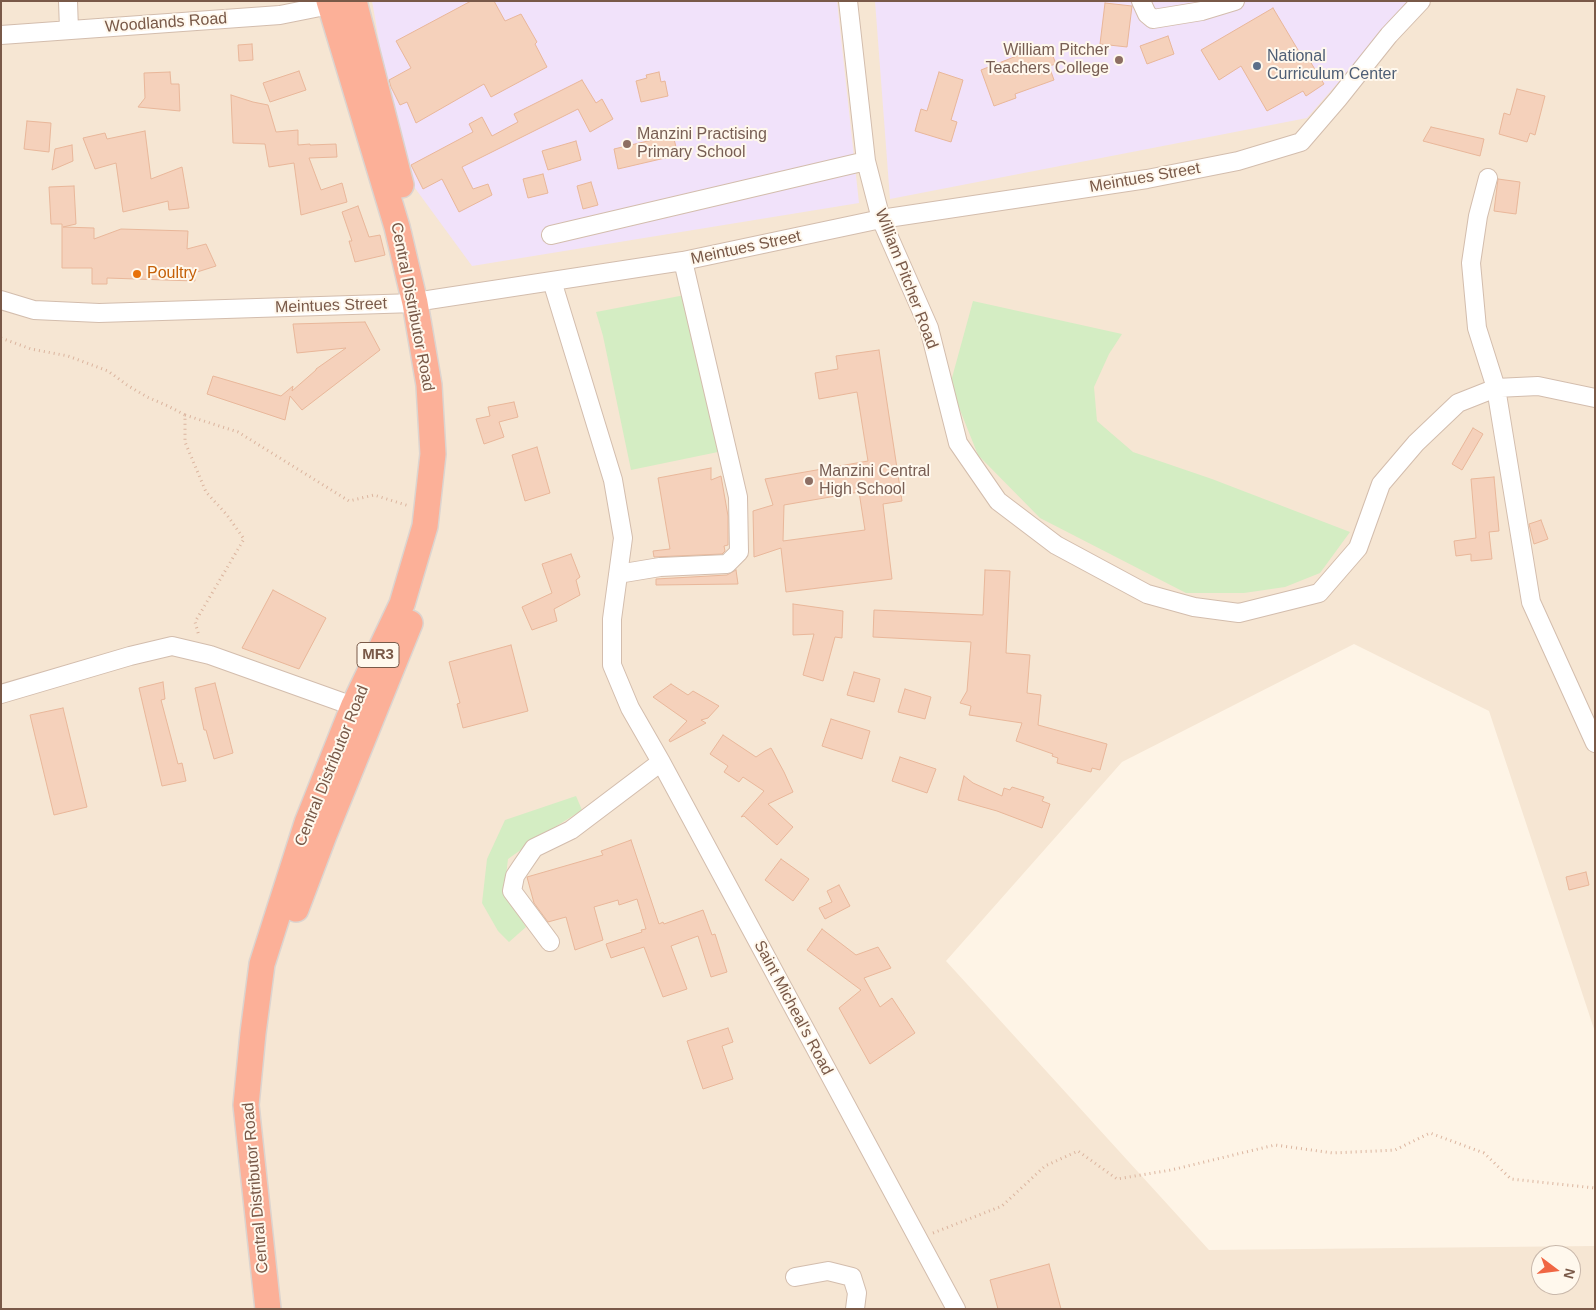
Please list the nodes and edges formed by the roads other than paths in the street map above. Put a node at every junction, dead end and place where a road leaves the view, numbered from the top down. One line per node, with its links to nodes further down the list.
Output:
1 (68, 1): 7 (street)
2 (848, 1): 9 (street, William Pitcher Road)
3 (1141, 1): 4 (street)
4 (1235, 1)
5 (1422, 1): 11 (street, Meintues Street)
6 (337, 3): 7 (street, Woodlands Road); 16 (highway, Central Distributor Road / MR3)
7 (69, 30): 8 (street, Woodlands Road)
8 (1, 35)
9 (866, 161): 11 (street, William Pitcher Road); 12 (street)
10 (1488, 178): 17 (street)
11 (881, 219): 13 (street, Meintues Street); 17 (street, William Pitcher Road)
12 (551, 235)
13 (683, 261): 14 (street, Meintues Street); 19 (street)
14 (552, 281): 16 (street, Meintues Street); 19 (street, Saint Micheal's Road)
15 (1, 300): 16 (street, Meintues Street)
16 (421, 301): 21 (highway, Central Distributor Road / MR3); 21 (highway, Central Distributor Road / MR3)
17 (1496, 388): 18 (street, William Pitcher Road); 22 (street)
18 (1595, 398)
19 (618, 574): 23 (street, Saint Micheal's Road)
20 (1, 694): 21 (street)
21 (363, 710): 26 (highway, Central Distributor Road / MR3); 27 (highway, Central Distributor Road / MR3)
22 (1595, 744)
23 (661, 762): 24 (street); 29 (street, Saint Micheal's Road)
24 (550, 942)
25 (795, 1277): 28 (street)
26 (268, 1309)
27 (282, 1309)
28 (855, 1309)
29 (956, 1309)

